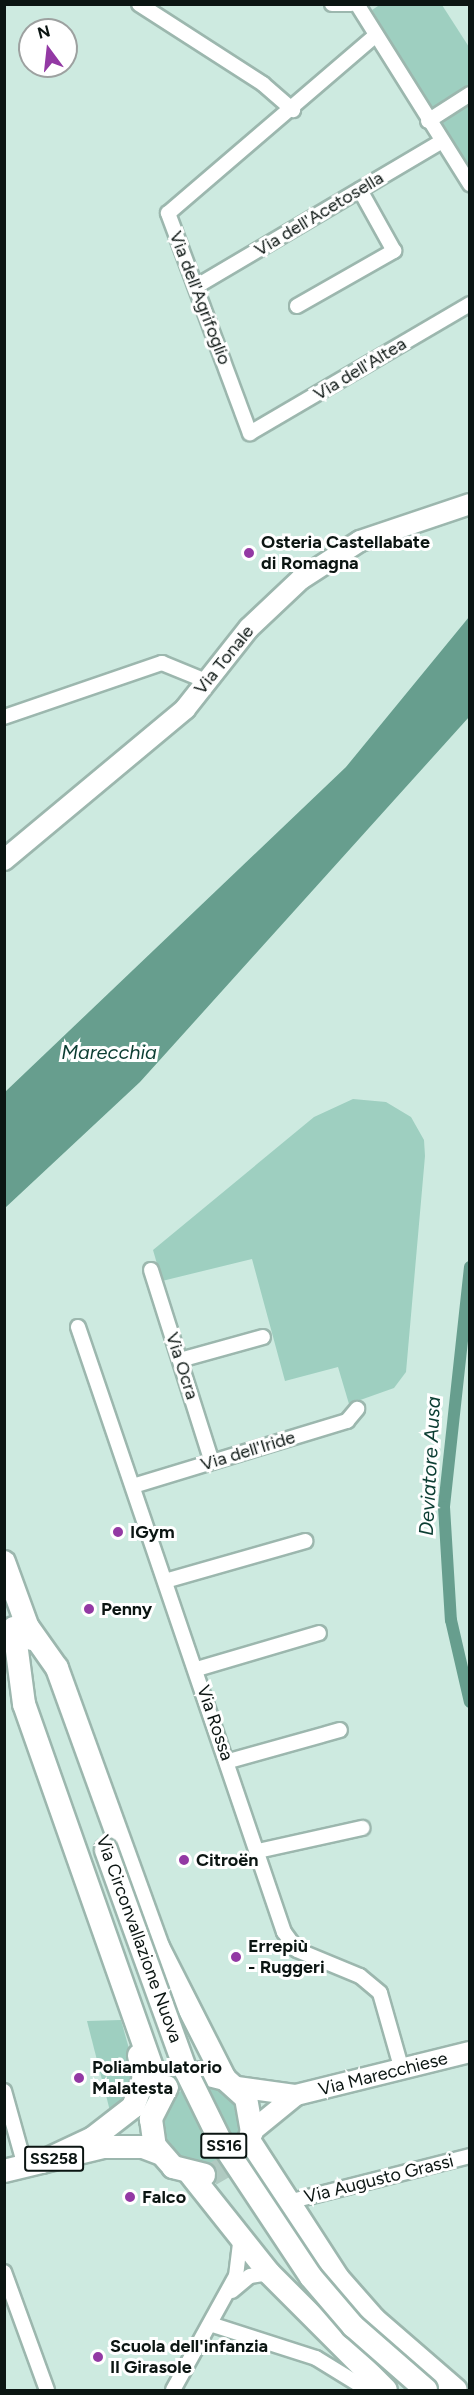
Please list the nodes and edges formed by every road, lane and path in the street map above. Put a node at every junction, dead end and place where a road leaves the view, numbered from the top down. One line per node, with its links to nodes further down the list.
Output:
1 (140, 4): 6 (street)
2 (332, 4): 3 (street)
3 (358, 5): 4 (street)
4 (376, 35): 6 (street, Via dell'Agrifoglio); 7 (street)
5 (470, 94): 7 (street)
6 (293, 110): 11 (street, Via dell'Agrifoglio)
7 (428, 121): 8 (street)
8 (442, 141): 9 (street); 10 (street, Via dell'Acetosella)
9 (470, 184)
10 (360, 190): 11 (street, Via dell'Acetosella); 13 (street)
11 (197, 286): 14 (street, Via dell'Agrifoglio)
12 (470, 304): 14 (street, Via dell'Altea)
13 (297, 306)
14 (250, 434)
15 (470, 504): 16 (street, Via Tonale)
16 (206, 681): 17 (street); 18 (street, Via Tonale)
17 (5, 714)
18 (4, 860)
19 (151, 1270): 22 (street, Via Ocra)
20 (78, 1327): 25 (street, Via Rossa)
21 (263, 1337): 22 (street)
22 (180, 1360): 24 (street, Via Ocra)
23 (357, 1409): 24 (street, Via dell'Iride)
24 (212, 1462): 25 (street, Via dell'Iride)
25 (134, 1486): 28 (street, Via Rossa)
26 (305, 1541): 28 (street)
27 (4, 1562): 30 (main road, Via Circonvallazione Nuova / SS16)
28 (165, 1581): 32 (street, Via Rossa)
29 (4, 1601): 30 (main road, Via Circonvallazione Nuova / SS16)
30 (21, 1627): 36 (main road, Via Circonvallazione Nuova / SS16); 38 (main road); 42 (main road)
31 (319, 1633): 32 (street)
32 (197, 1669): 34 (street, Via Rossa)
33 (340, 1730): 34 (street)
34 (229, 1761): 37 (street, Via Rossa)
35 (362, 1828): 37 (street)
36 (99, 1851): 61 (main road, Via Circonvallazione Nuova / SS16); 62 (main road, Via Circonvallazione Nuova / SS16, bridge)
37 (258, 1851): 40 (street, Via Rossa)
38 (109, 1941): 45 (main road); 50 (main road)
39 (470, 2052): 40 (street, Via Marecchiese)
40 (402, 2070): 44 (street, Via Marecchiese)
41 (201, 2073): 42 (main road)
42 (231, 2083): 44 (street, Via Marecchiese); 46 (main road)
43 (4, 2091): 50 (street)
44 (296, 2095): 46 (street, Via Marecchiese)
45 (151, 2119): 47 (main road, SS258); 48 (main road)
46 (248, 2143): 51 (main road)
47 (104, 2147): 48 (main road, SS258); 50 (main road, SS258)
48 (159, 2153): 52 (main road)
49 (469, 2160): 51 (street, Via Augusto Grassi)
50 (24, 2167)
51 (288, 2202): 63 (main road)
52 (241, 2237): 54 (main road); 55 (street)
53 (4, 2272): 57 (street)
54 (269, 2273): 55 (street); 60 (main road)
55 (223, 2302): 56 (street)
56 (210, 2324): 58 (street); 59 (street)
57 (47, 2391)
58 (173, 2391)
59 (368, 2391)
60 (386, 2391)
61 (405, 2391)
62 (426, 2391)
63 (456, 2391)

